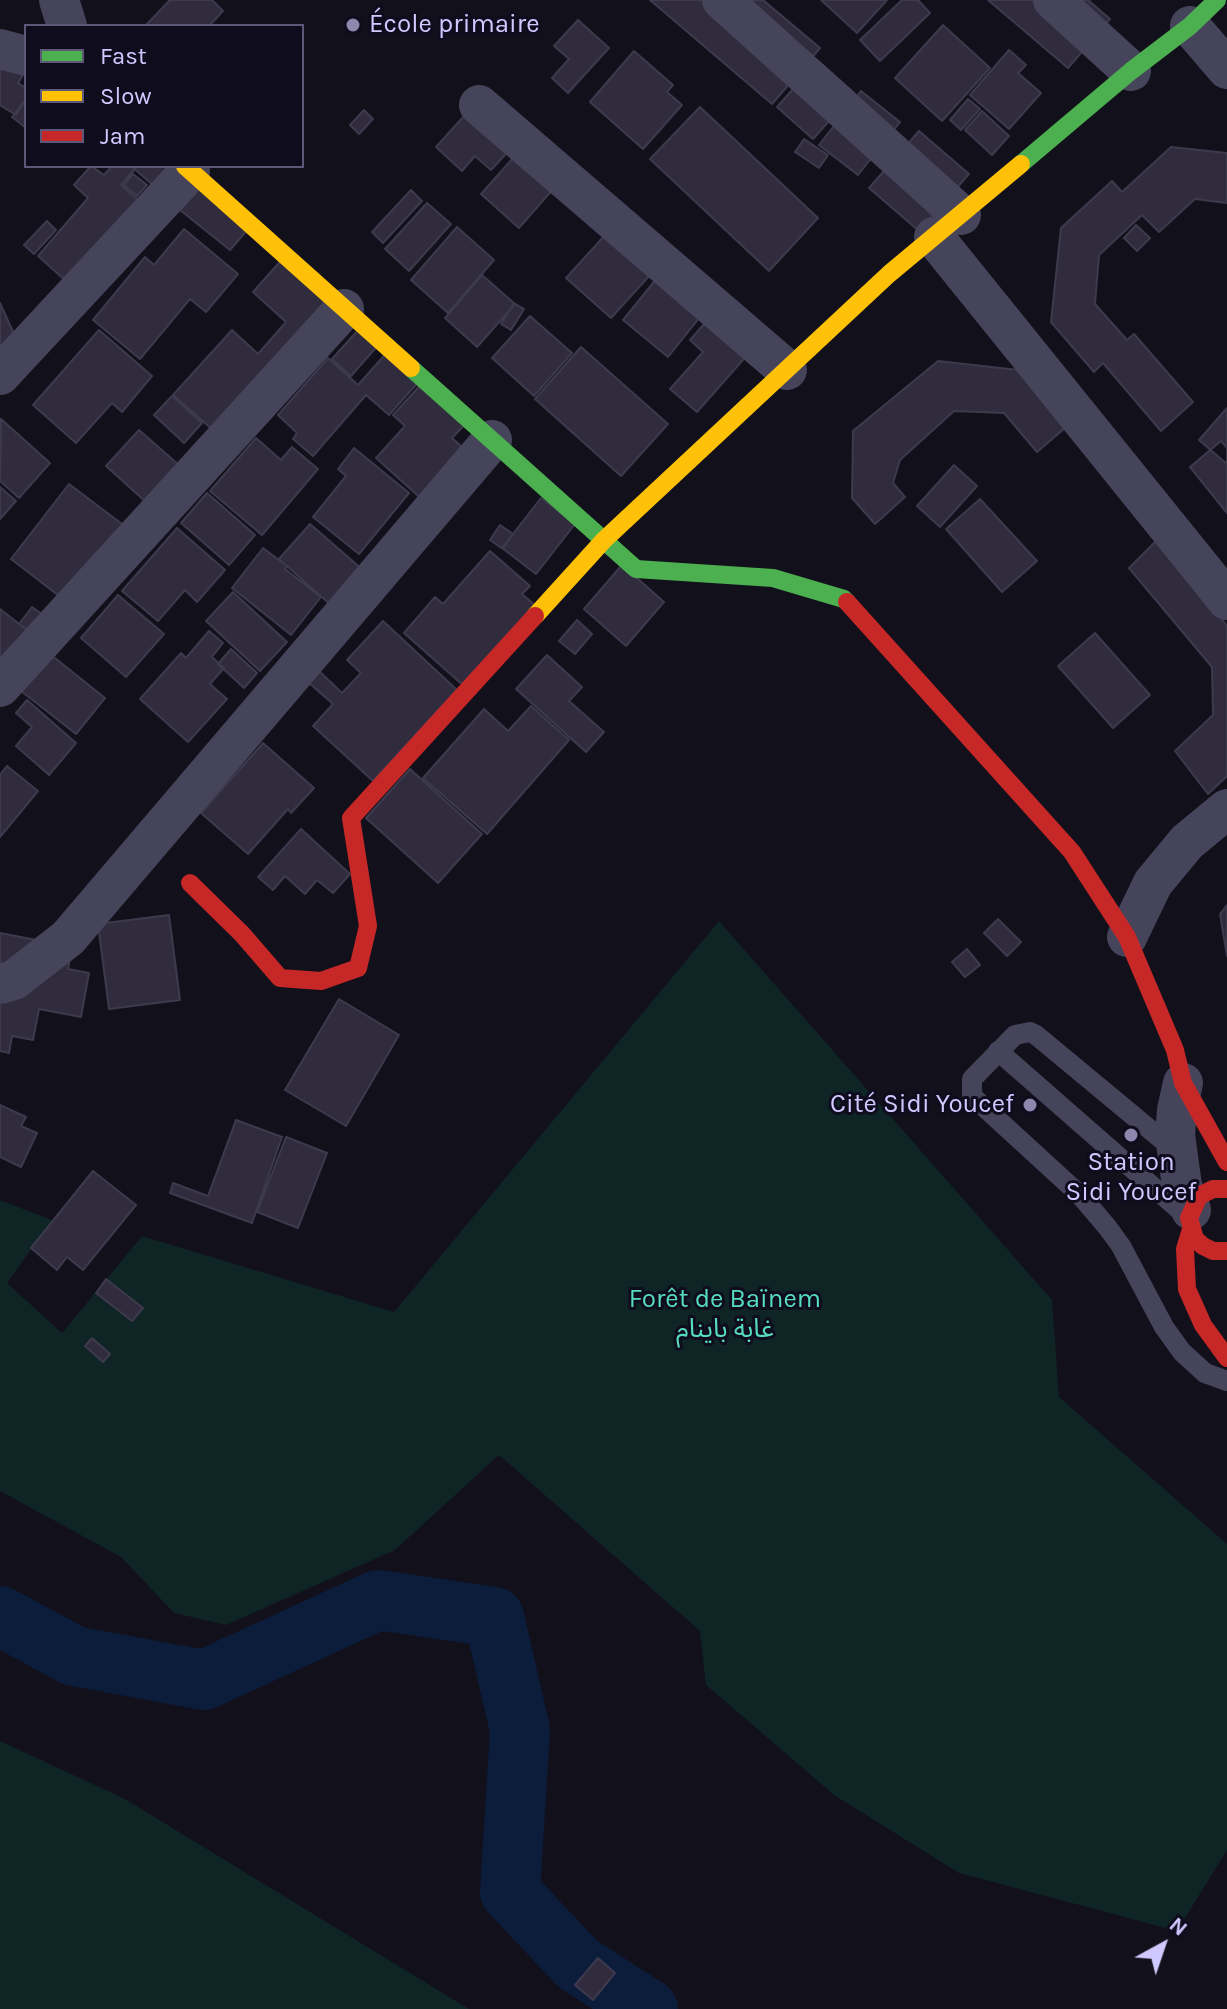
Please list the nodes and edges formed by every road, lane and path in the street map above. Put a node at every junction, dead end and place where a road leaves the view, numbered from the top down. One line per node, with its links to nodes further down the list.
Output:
1 (59, 0): 5 (street)
2 (722, 0): 12 (street)
3 (1053, 0): 9 (street)
4 (1204, 13): 8 (street); 9 (street)
5 (66, 24)
6 (0, 49): 7 (street)
7 (24, 55)
8 (1227, 69)
9 (1131, 71): 12 (street)
10 (479, 105): 15 (street)
11 (187, 168): 13 (street); 14 (street)
12 (947, 226): 15 (street); 18 (street)
13 (344, 309): 16 (street); 19 (street)
14 (3, 356)
15 (787, 370): 17 (street)
16 (492, 440): 17 (street); 23 (street)
17 (604, 540): 21 (street); 22 (street)
18 (1227, 600)
19 (0, 687)
20 (1227, 809): 22 (street)
21 (190, 883)
22 (1127, 937): 25 (street)
23 (0, 984)
24 (998, 1051): 26 (lane); 28 (lane); 31 (lane)
25 (1183, 1083): 26 (street); 27 (street)
26 (1177, 1152): 28 (street)
27 (1227, 1162)
28 (1208, 1203): 29 (street); 30 (street)
29 (1227, 1251)
30 (1227, 1358)
31 (1227, 1381)

